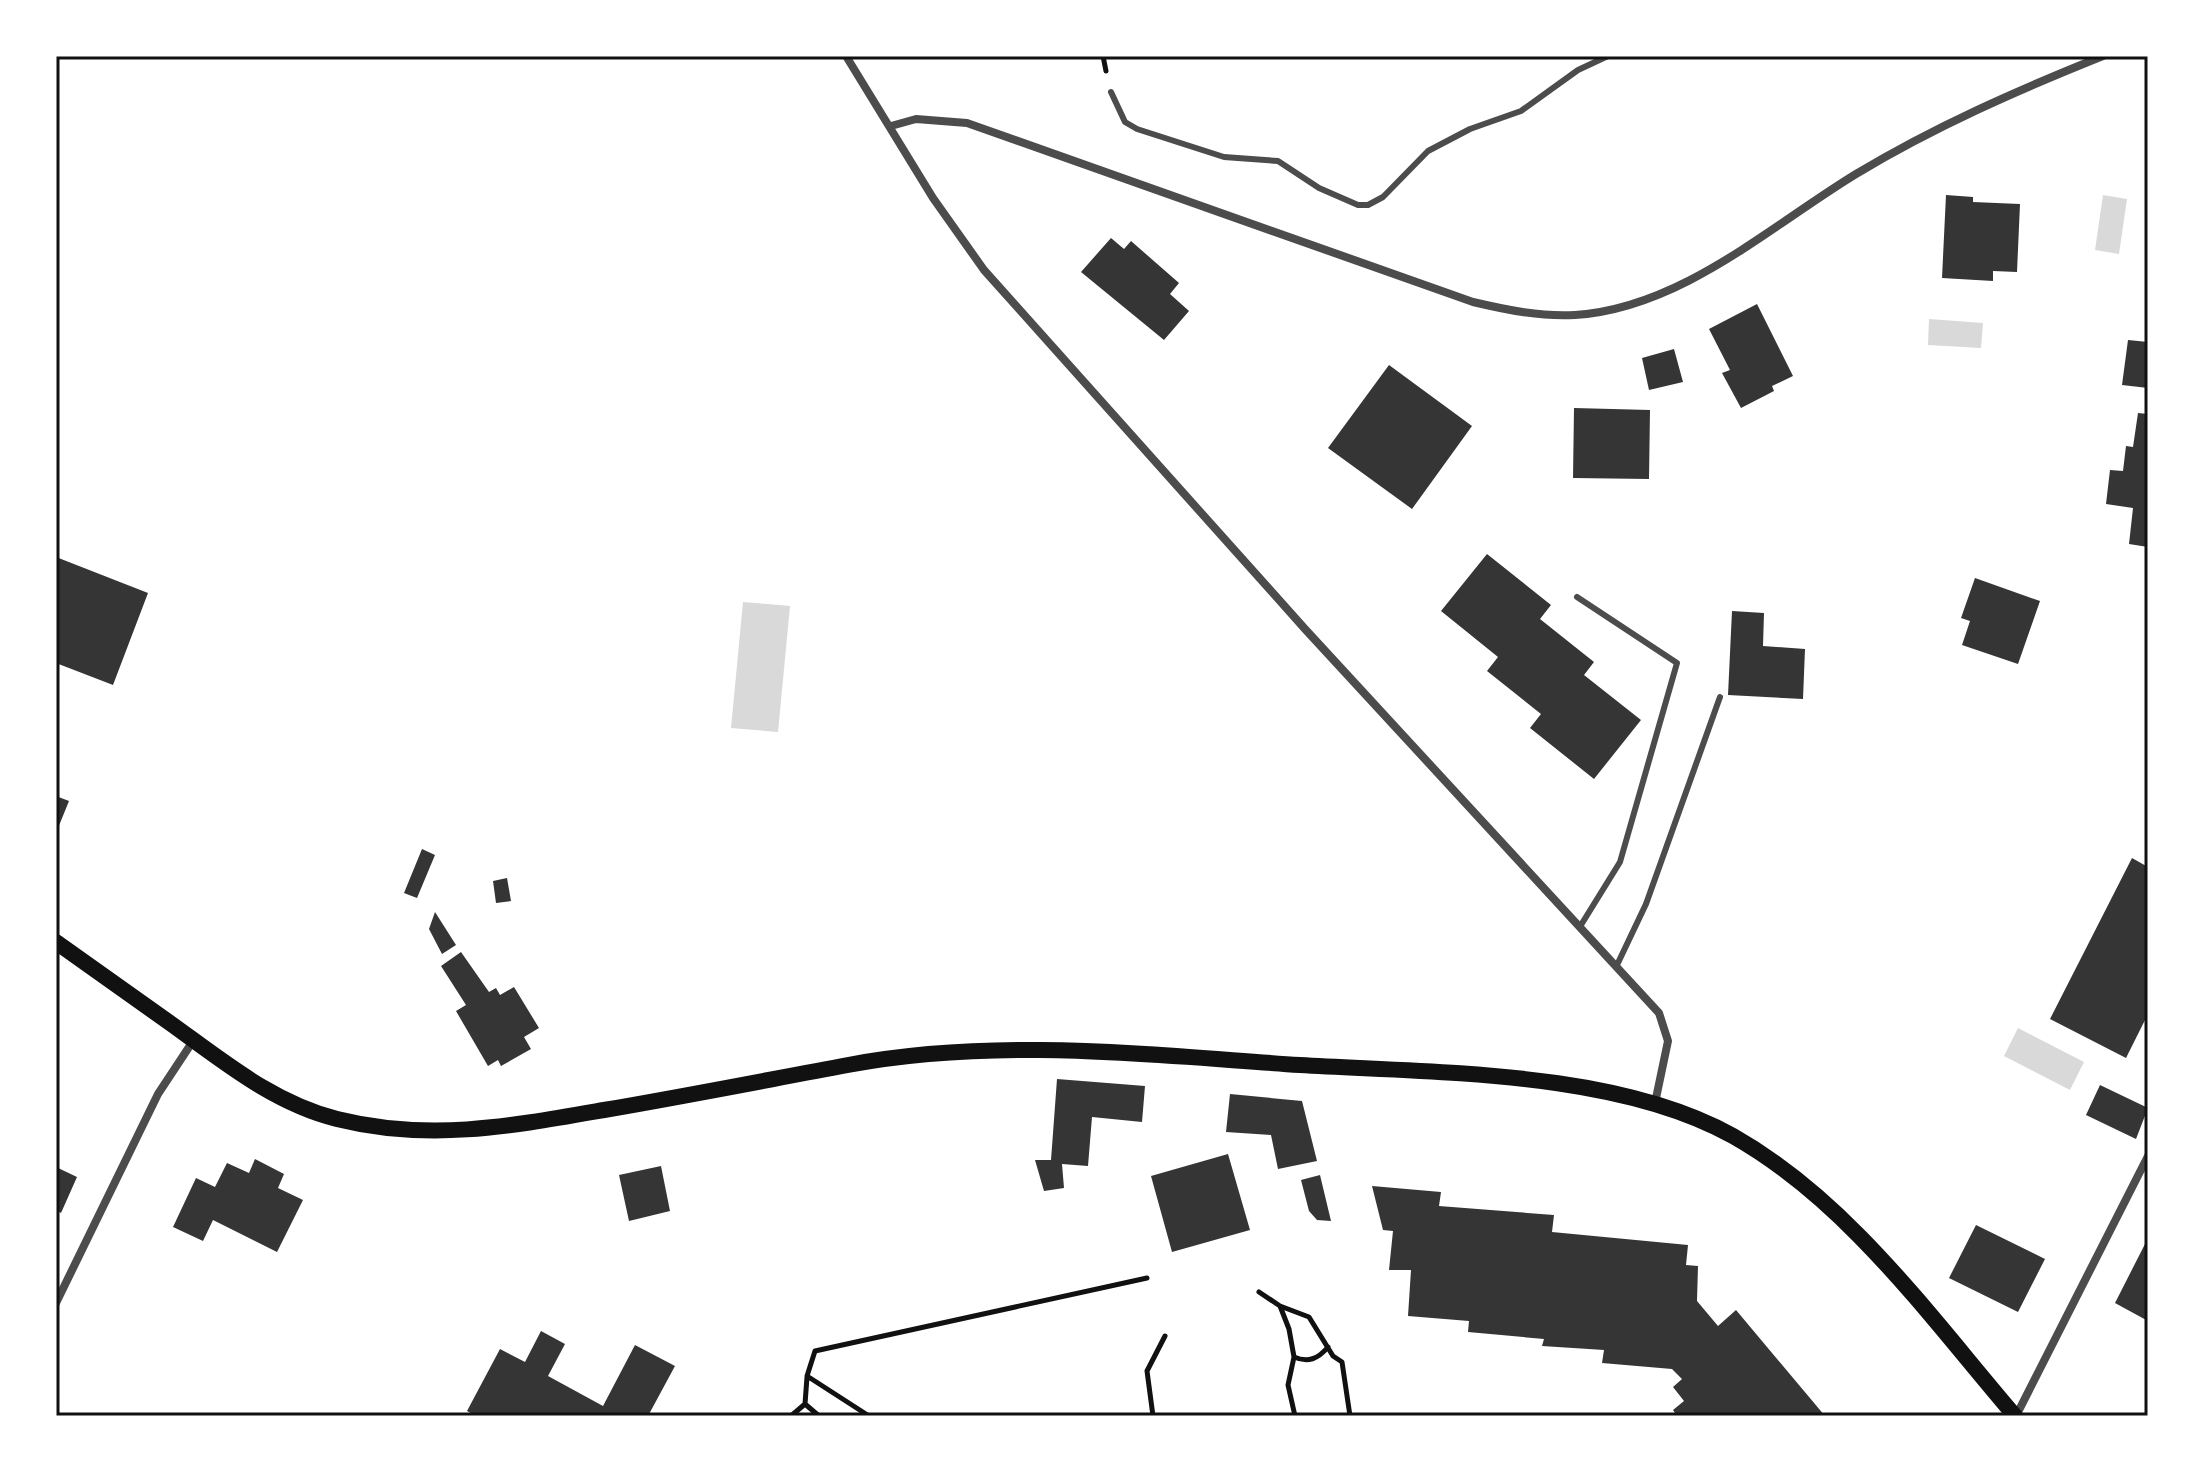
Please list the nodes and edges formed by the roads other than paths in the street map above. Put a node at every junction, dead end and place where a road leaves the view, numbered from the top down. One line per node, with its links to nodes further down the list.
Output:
1 (846, 56): 5 (street)
2 (1608, 56): 4 (lane)
3 (2103, 56): 5 (street)
4 (1111, 92)
5 (891, 126): 8 (street)
6 (1577, 597): 8 (lane)
7 (1720, 697): 10 (lane)
8 (1581, 925): 10 (street)
9 (56, 942): 11 (main road)
10 (1617, 965): 12 (street)
11 (193, 1040): 12 (main road); 14 (street)
12 (1655, 1103): 15 (main road)
13 (2148, 1156): 15 (street)
14 (56, 1303)
15 (2016, 1416)

